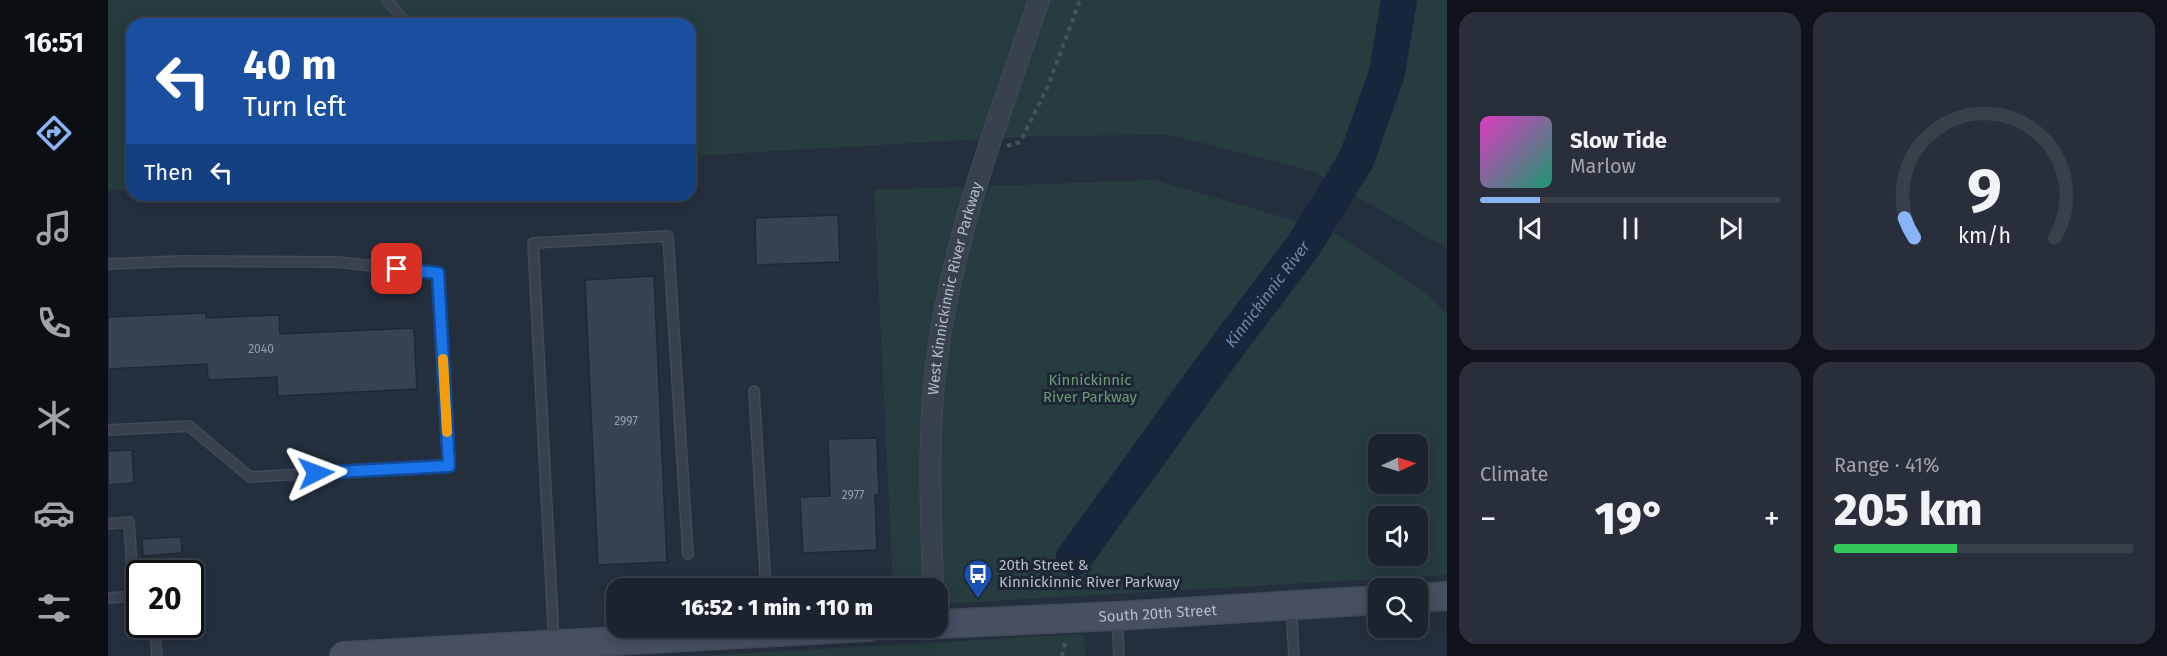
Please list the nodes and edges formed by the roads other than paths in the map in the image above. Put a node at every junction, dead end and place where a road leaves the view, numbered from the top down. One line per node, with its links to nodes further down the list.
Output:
1 (387, 0): 3 (lane)
2 (1039, 0): 11 (street, West Kinnickinnic River Parkway)
3 (402, 18)
4 (108, 264): 6 (lane)
5 (754, 391): 10 (lane)
6 (108, 430)
7 (108, 524): 9 (lane)
8 (688, 554): 22 (lane)
9 (133, 560)
10 (765, 578)
11 (933, 578)
12 (1447, 596): 13 (street)
13 (1428, 597)
14 (108, 598): 15 (lane)
15 (126, 598)
16 (1368, 601): 17 (street, South 20th Street)
17 (1291, 605): 18 (street, South 20th Street); 27 (lane)
18 (1117, 616): 19 (street, South 20th Street); 26 (lane)
19 (948, 624)
20 (155, 638): 24 (lane)
21 (641, 638): 22 (street)
22 (555, 644): 23 (street)
23 (508, 651): 25 (street)
24 (157, 656)
25 (344, 656)
26 (1119, 656)
27 (1294, 656)

